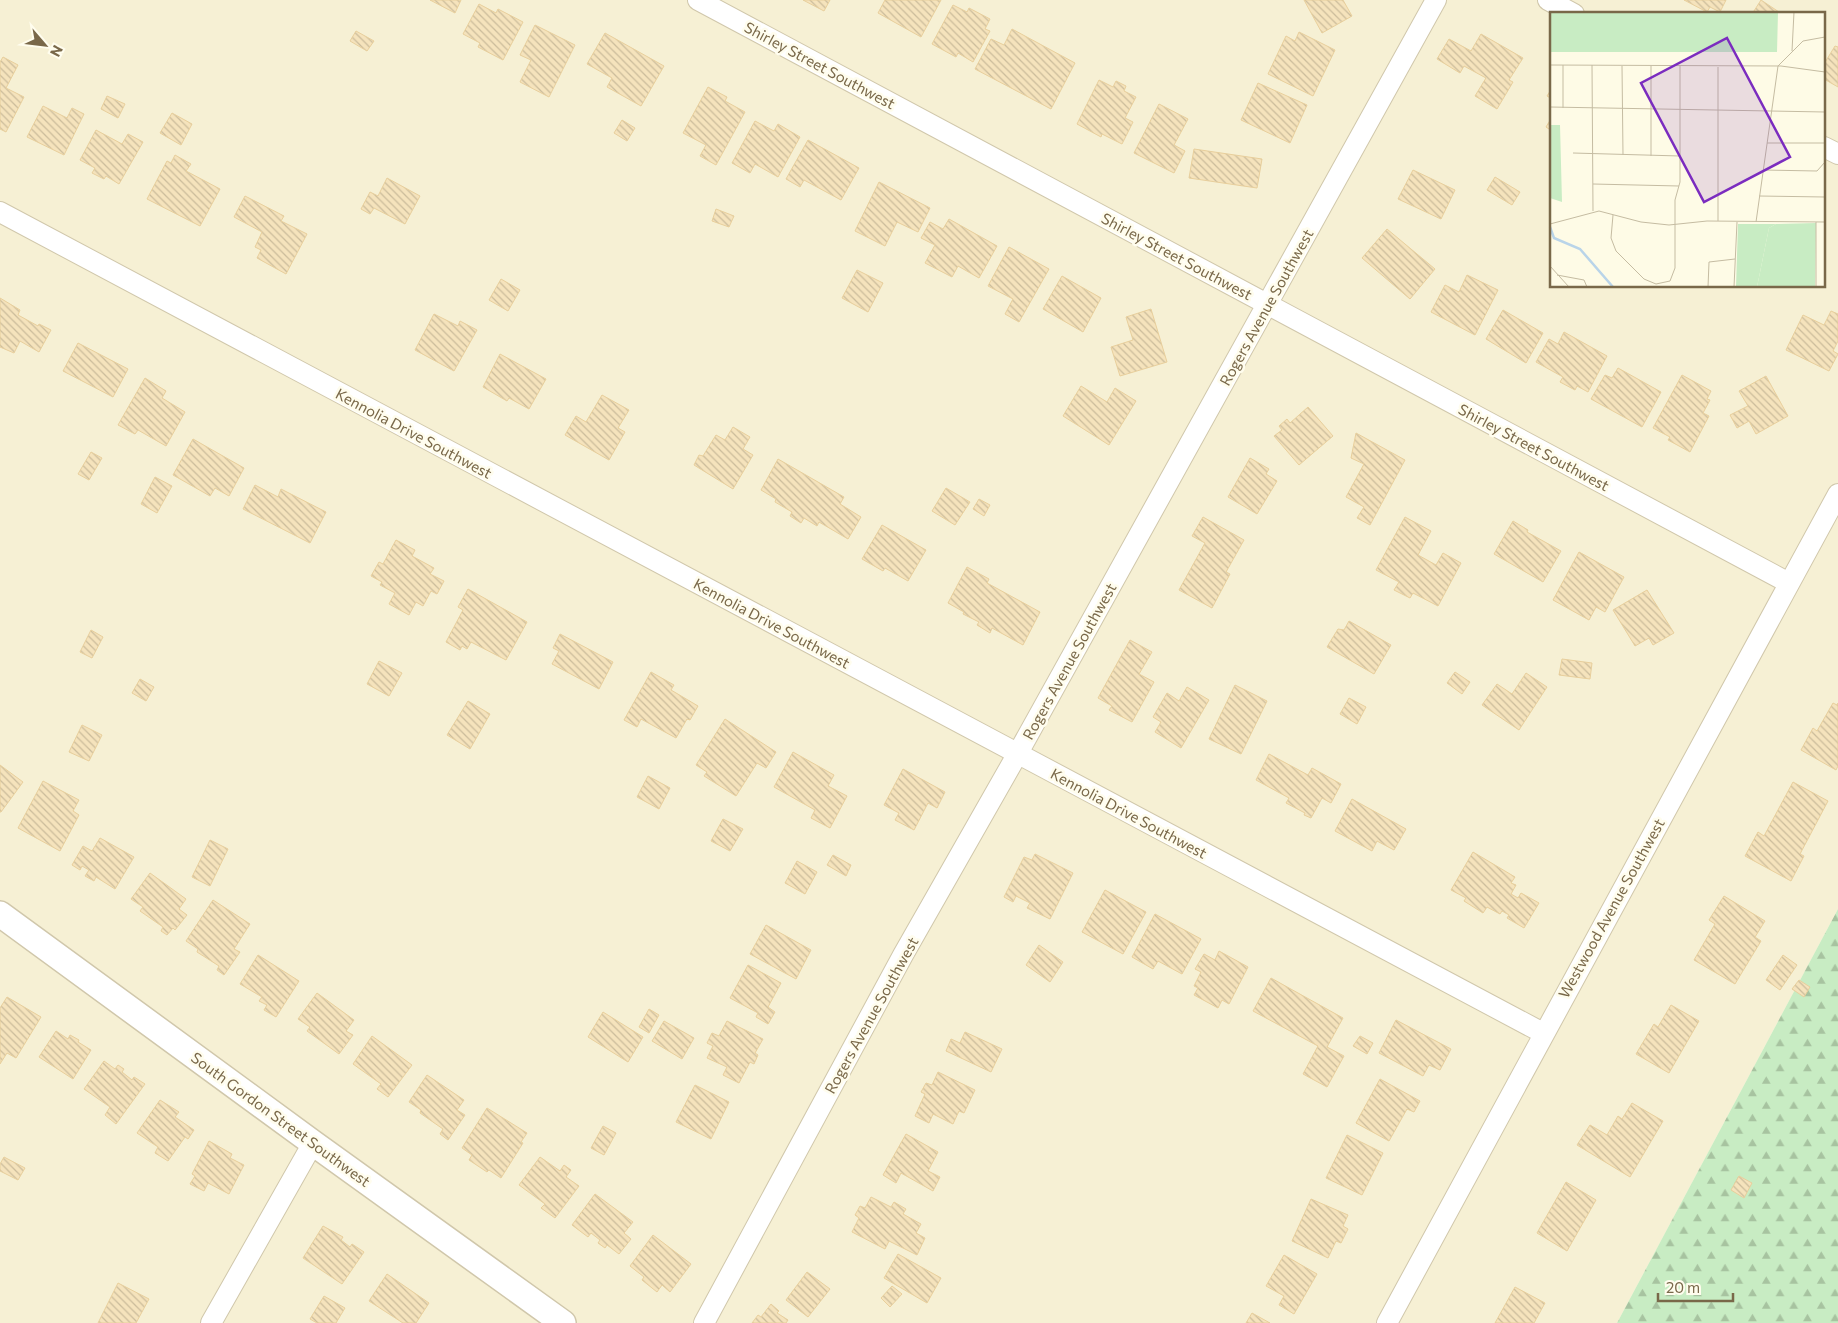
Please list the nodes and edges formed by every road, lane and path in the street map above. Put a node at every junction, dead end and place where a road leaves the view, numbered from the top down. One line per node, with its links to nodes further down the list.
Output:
1 (1436, 0): 8 (street, Rogers Avenue Southwest)
2 (1548, 0): 4 (street)
3 (708, 2): 8 (street, Shirley Street Southwest)
4 (1570, 12)
5 (1826, 148): 6 (street)
6 (1838, 154)
7 (0, 212): 11 (street, Kennolia Drive Southwest)
8 (1267, 304): 10 (street, Shirley Street Southwest); 11 (street, Rogers Avenue Southwest)
9 (1838, 494): 10 (street, Westwood Avenue Southwest)
10 (1789, 583): 13 (street, Westwood Avenue Southwest)
11 (1018, 753): 13 (street, Kennolia Drive Southwest); 17 (street, Rogers Avenue Southwest)
12 (1, 917): 14 (street, South Gordon Street Southwest)
13 (1543, 1033): 18 (street, Westwood Avenue Southwest)
14 (313, 1143): 15 (street); 16 (street, South Gordon Street Southwest)
15 (211, 1323)
16 (563, 1323)
17 (704, 1323)
18 (1387, 1323)

